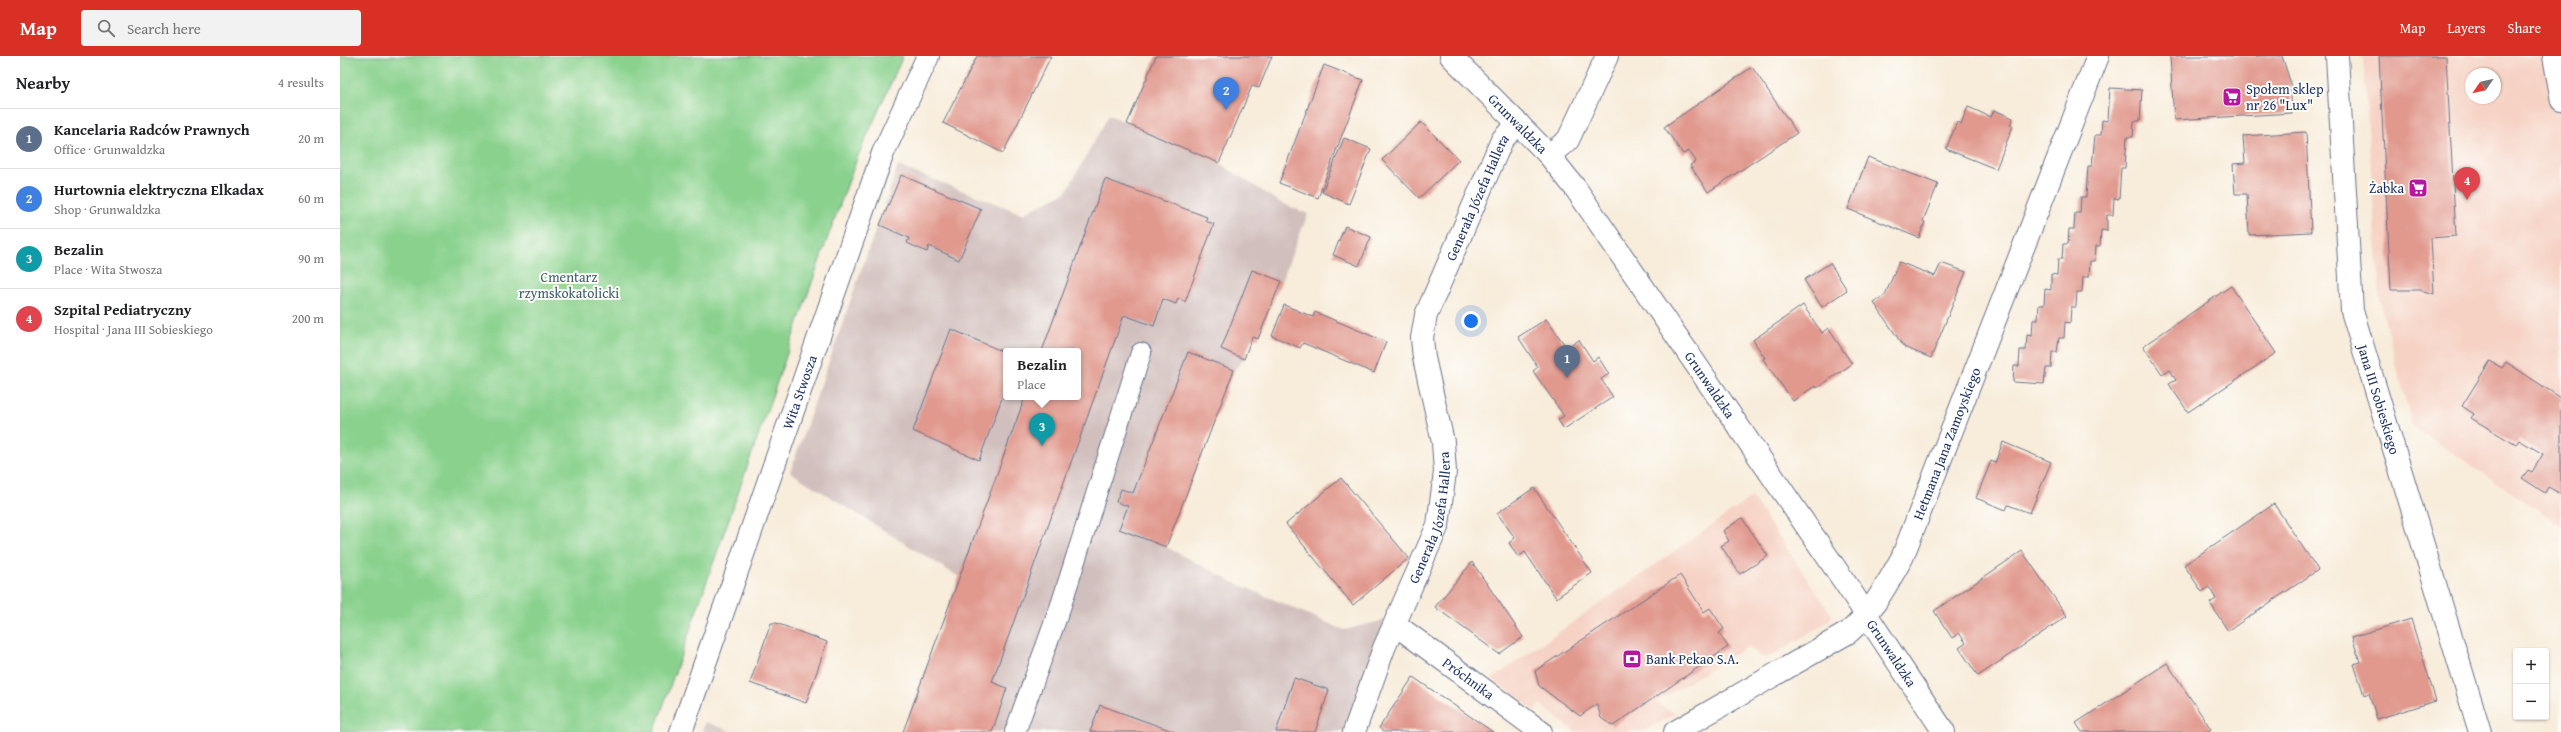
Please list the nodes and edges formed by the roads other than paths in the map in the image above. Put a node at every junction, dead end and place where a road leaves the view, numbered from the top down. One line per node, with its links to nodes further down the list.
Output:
1 (928, 56): 13 (street, Wita Stwosza)
2 (1451, 56): 8 (street, Grunwaldzka)
3 (1607, 56): 9 (street)
4 (2098, 56): 11 (street, Hetmana Jana Zamoyskiego)
5 (2337, 56): 19 (street, Jana III Sobieskiego)
6 (2553, 56): 7 (lane)
7 (2561, 101)
8 (1518, 123): 9 (street, Grunwaldzka); 12 (street, Generała Józefa Hallera)
9 (1549, 155): 11 (street, Grunwaldzka)
10 (1141, 353): 14 (lane)
11 (1868, 616): 17 (street, Hetmana Jana Zamoyskiego); 18 (street, Grunwaldzka)
12 (1396, 625): 15 (street, Generała Józefa Hallera); 16 (street, Próchnika)
13 (680, 732)
14 (1015, 732)
15 (1354, 732)
16 (1541, 732)
17 (1675, 732)
18 (1944, 732)
19 (2480, 732)

